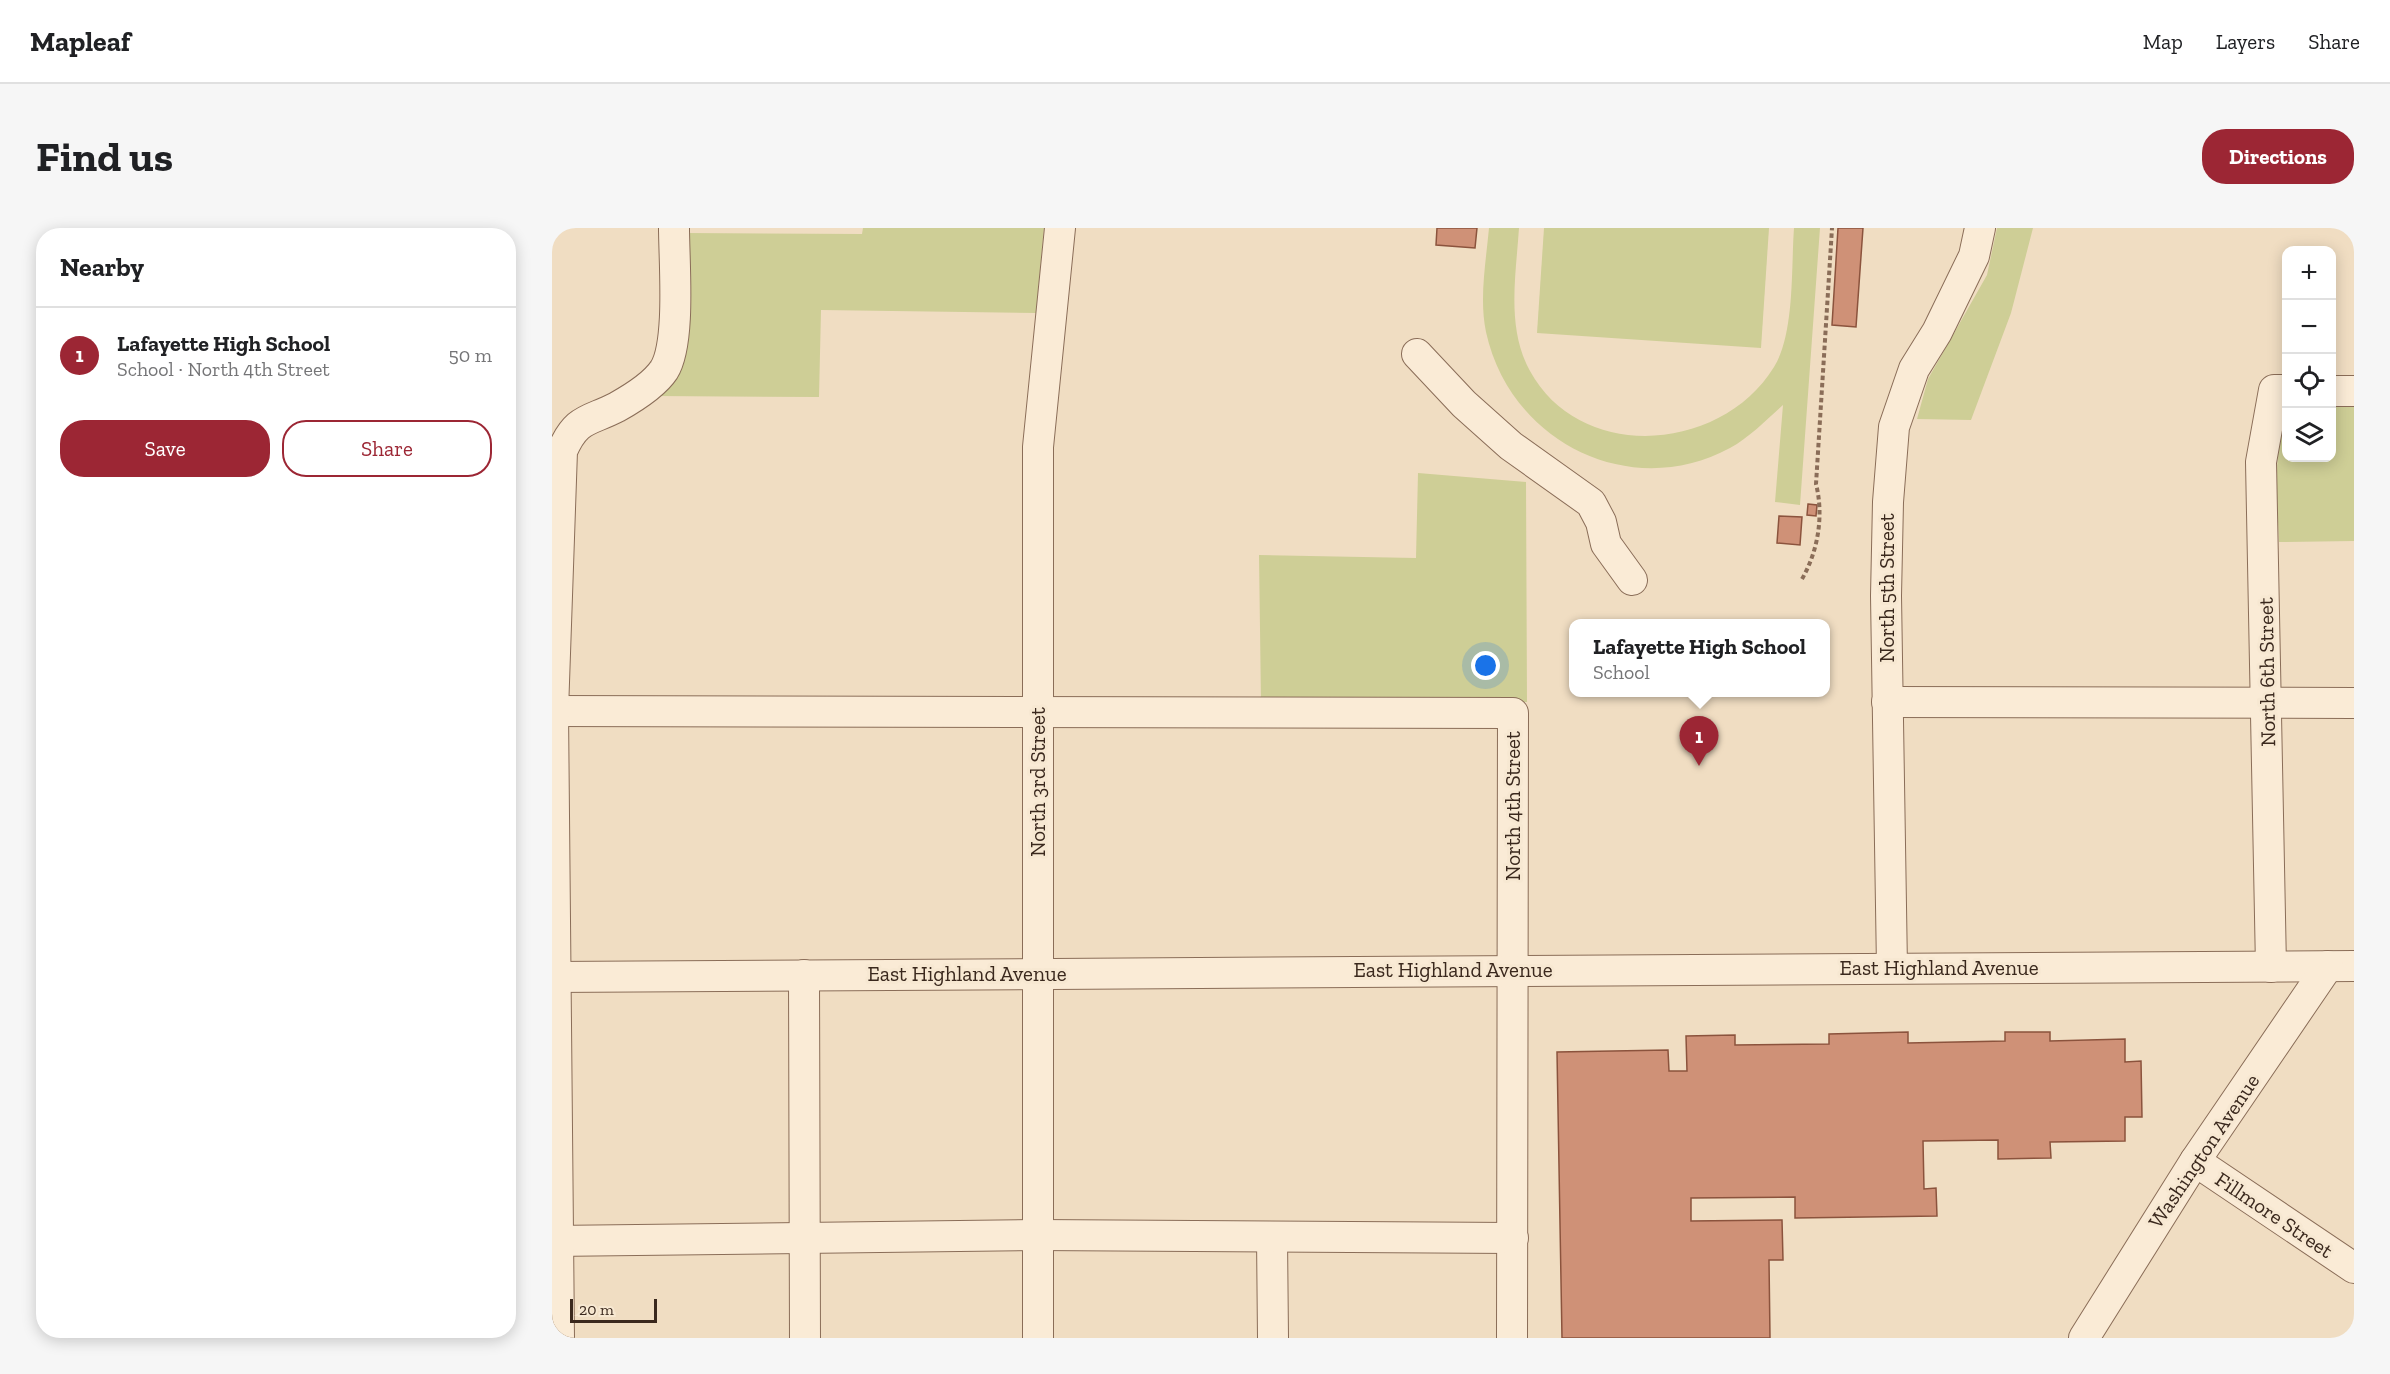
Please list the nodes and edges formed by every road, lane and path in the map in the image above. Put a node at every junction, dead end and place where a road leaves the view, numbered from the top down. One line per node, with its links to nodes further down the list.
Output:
1 (674, 228): 13 (street)
2 (1060, 228): 12 (street, North 3rd Street)
3 (1832, 228): 7 (path)
4 (1980, 228): 9 (street, North 5th Street)
5 (1417, 354): 8 (street)
6 (2282, 390): 11 (street, North 6th Street)
7 (1802, 579)
8 (1632, 580)
9 (1887, 702): 11 (street); 16 (street, North 5th Street)
10 (2354, 703): 11 (street)
11 (2268, 704): 15 (street, North 6th Street)
12 (1038, 710): 13 (street); 17 (street, North 4th Street); 18 (street, North 3rd Street)
13 (553, 711): 20 (street)
14 (2341, 966): 15 (street, East Highland Avenue); 21 (street, Washington Avenue)
15 (2271, 967): 16 (street, East Highland Avenue)
16 (1892, 968): 17 (street, East Highland Avenue)
17 (1512, 970): 18 (street, East Highland Avenue); 25 (street, North 4th Street)
18 (1038, 973): 19 (street, East Highland Avenue); 22 (street, North 3rd Street)
19 (804, 975): 20 (street, East Highland Avenue); 24 (street)
20 (554, 977): 26 (street)
21 (2194, 1161): 27 (street, Fillmore Street); 33 (street, Washington Avenue)
22 (1038, 1235): 23 (street); 24 (street); 30 (street, North 3rd Street)
23 (1272, 1237): 25 (street); 31 (street)
24 (806, 1238): 26 (street); 29 (street)
25 (1513, 1238): 32 (street, North 4th Street)
26 (556, 1241): 28 (street)
27 (2354, 1268)
28 (559, 1338)
29 (805, 1338)
30 (1038, 1338)
31 (1273, 1338)
32 (1512, 1338)
33 (2084, 1338)

